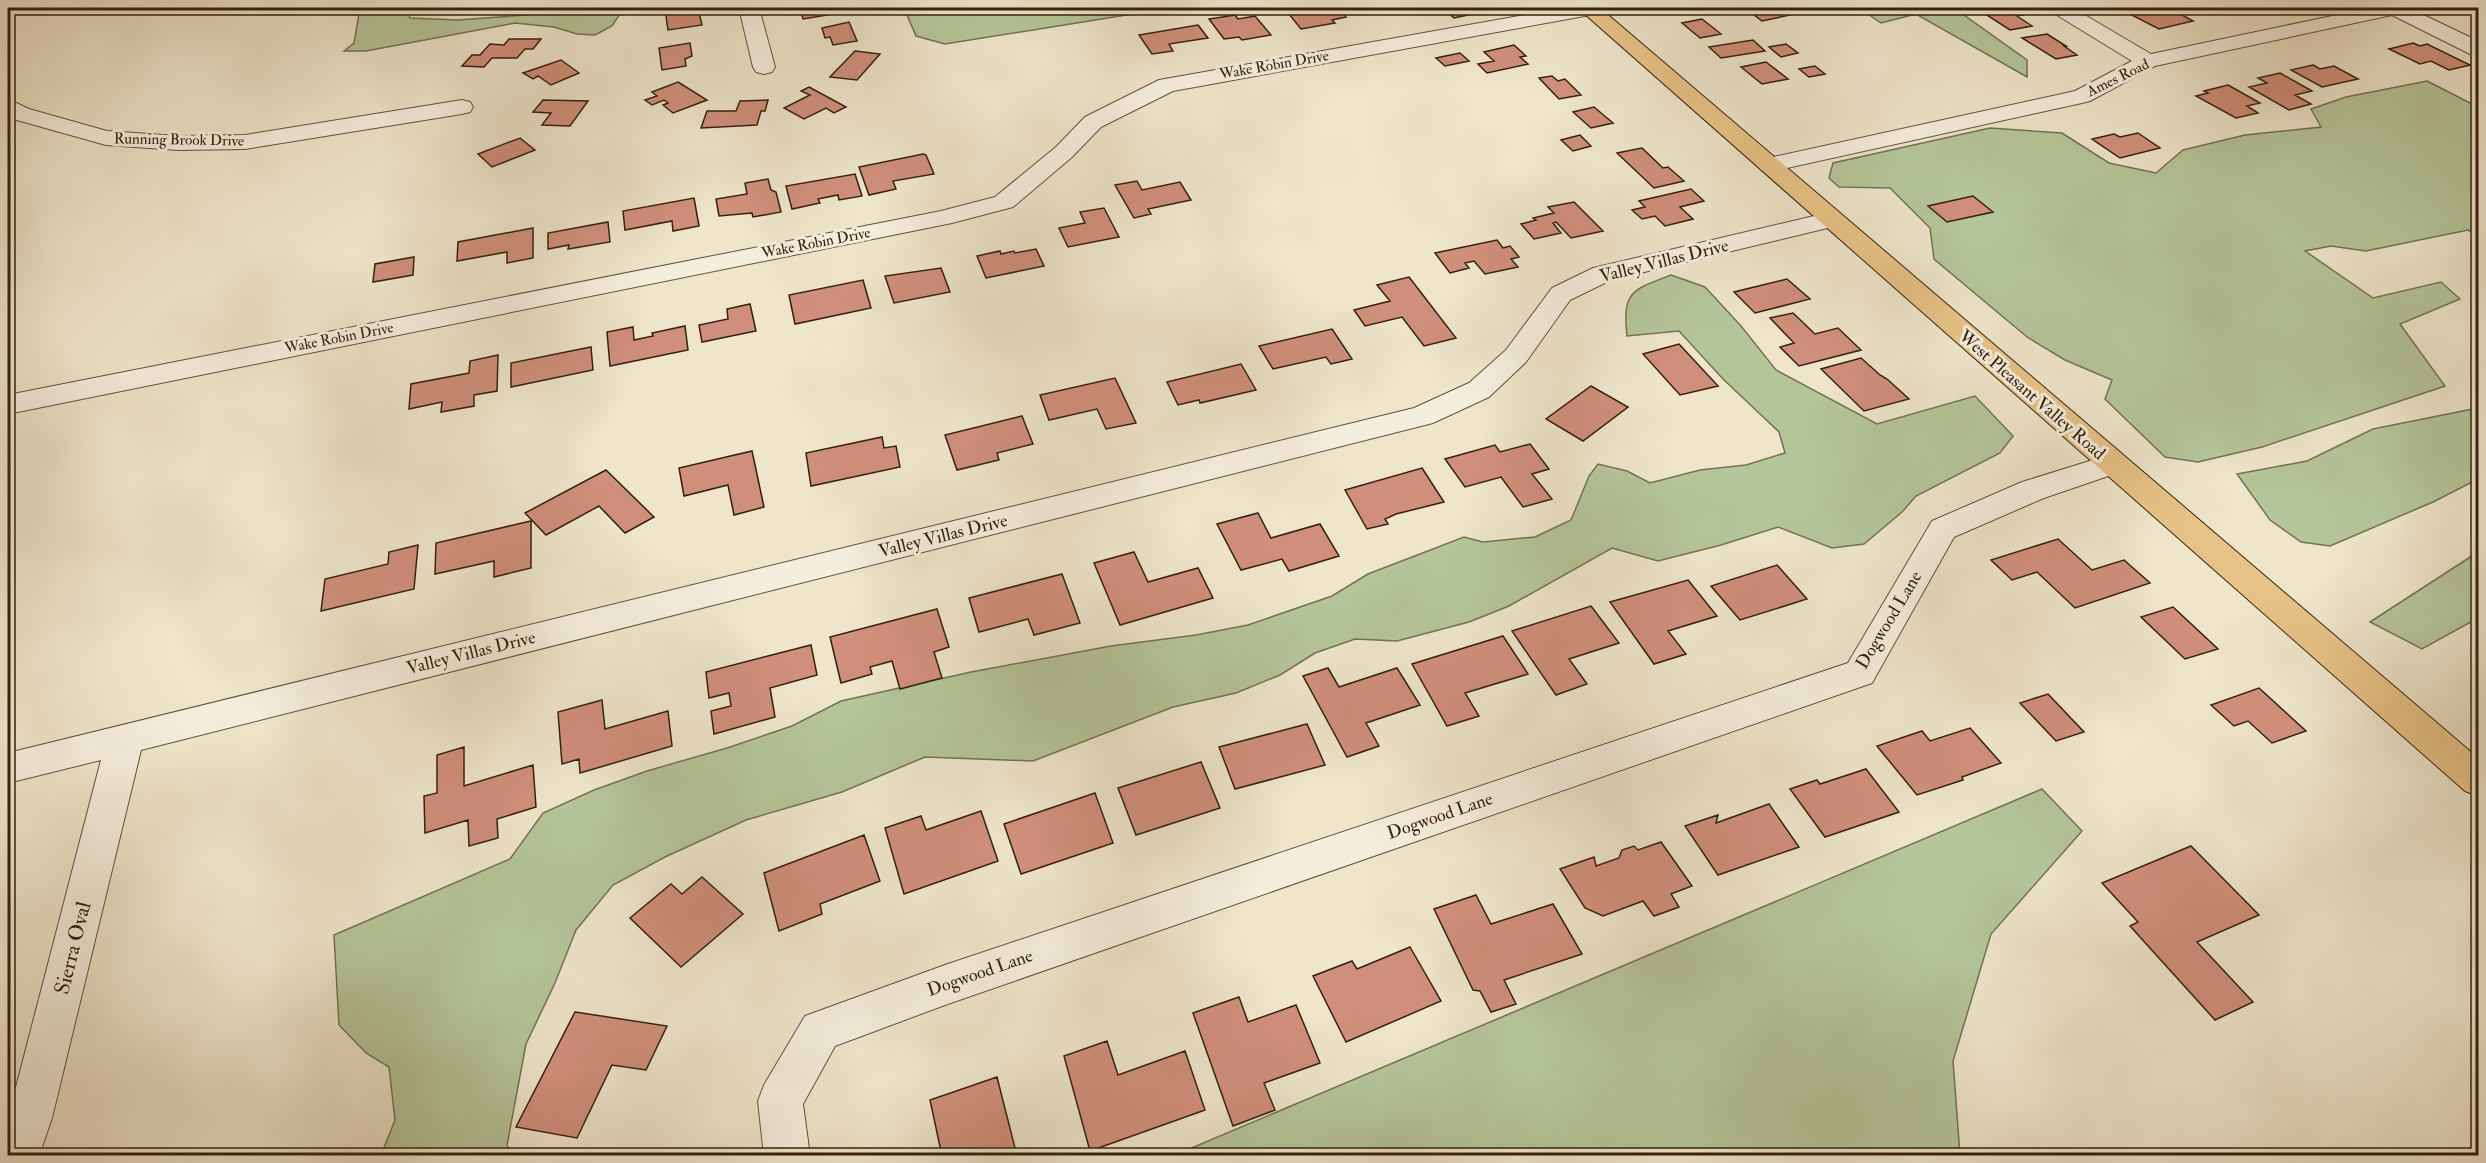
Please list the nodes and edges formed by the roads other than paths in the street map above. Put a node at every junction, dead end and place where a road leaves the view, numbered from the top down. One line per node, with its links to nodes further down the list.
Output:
1 (748, 8): 7 (street)
2 (1589, 8): 10 (main road, West Pleasant Valley Road); 12 (street, Wake Robin Drive)
3 (2059, 8): 6 (street)
4 (2396, 8): 5 (street); 6 (street, Ames Road)
5 (2478, 49)
6 (2148, 61): 10 (street, Ames Road)
7 (764, 67)
8 (8, 106): 9 (street, Running Brook Drive)
9 (462, 107)
10 (1769, 165): 11 (main road, West Pleasant Valley Road)
11 (1831, 220): 13 (main road, West Pleasant Valley Road); 14 (street, Valley Villas Drive)
12 (8, 405)
13 (2112, 464): 16 (main road, West Pleasant Valley Road); 18 (street, Dogwood Lane)
14 (125, 739): 15 (street, Valley Villas Drive); 17 (street, Sierra Oval)
15 (8, 768)
16 (2478, 780)
17 (16, 1155)
18 (787, 1155)

